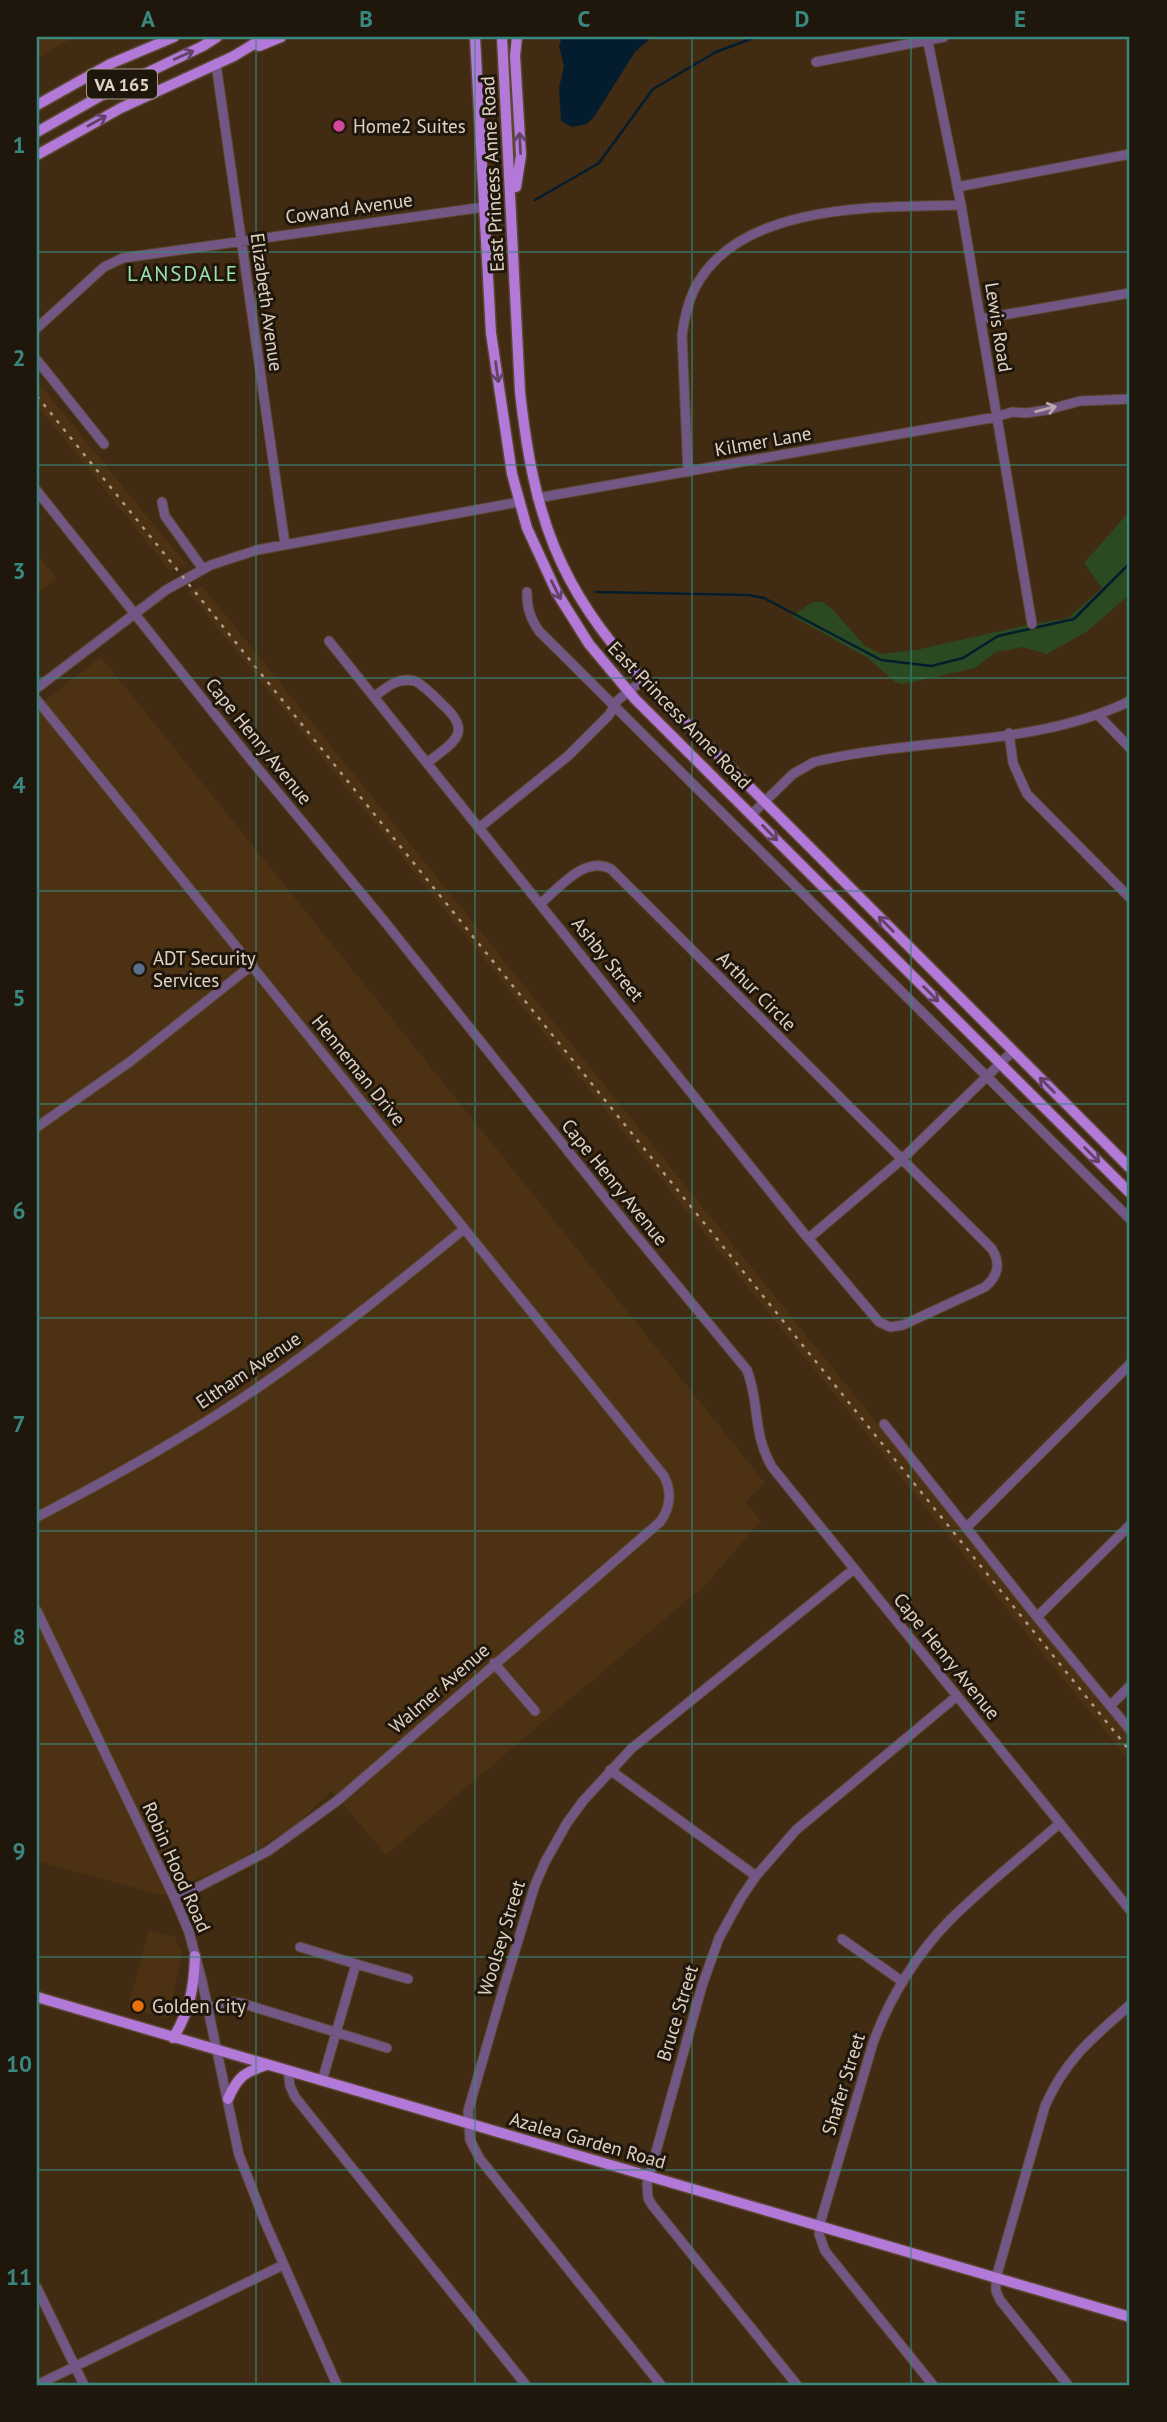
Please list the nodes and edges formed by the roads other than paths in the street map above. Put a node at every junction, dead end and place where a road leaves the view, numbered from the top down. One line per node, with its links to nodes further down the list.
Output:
1 (174, 37): 10 (main road, VA 165)
2 (265, 37): 11 (main road)
3 (281, 37): 11 (main road)
4 (475, 37): 20 (main road, East Princess Anne Road)
5 (502, 37): 21 (main road, East Princess Anne Road)
6 (517, 37): 21 (main road, one-way to 6)
7 (944, 37): 9 (street)
8 (213, 38): 15 (main road, VA 165, one-way to 8)
9 (928, 38): 12 (street); 18 (street, Lewis Road)
10 (160, 40): 14 (main road, VA 165)
11 (234, 55): 13 (main road)
12 (816, 62)
13 (216, 64): 16 (main road, one-way to 13); 22 (street, Elizabeth Avenue)
14 (37, 105)
15 (37, 132)
16 (37, 154)
17 (1130, 154): 18 (street)
18 (957, 187): 19 (street, Lewis Road)
19 (961, 205): 24 (street, Lewis Road); 30 (street)
20 (484, 207): 22 (street, Cowand Avenue); 31 (main road, East Princess Anne Road, one-way to 31)
21 (512, 210): 33 (main road, East Princess Anne Road)
22 (241, 240): 25 (street, Cowand Avenue); 39 (street, Elizabeth Avenue)
23 (1130, 293): 24 (street)
24 (980, 319): 28 (street, Lewis Road)
25 (37, 328)
26 (37, 360): 29 (street)
27 (1130, 399): 28 (street, Kilmer Lane, one-way to 27)
28 (996, 417): 30 (street, Kilmer Lane); 43 (street, Lewis Road)
29 (104, 444)
30 (688, 472): 33 (street, Kilmer Lane)
31 (512, 474): 33 (main road); 35 (main road, East Princess Anne Road)
32 (37, 491): 42 (street, Cape Henry Avenue)
33 (532, 495): 35 (main road); 36 (main road); 37 (main road, East Princess Anne Road)
34 (162, 502): 40 (street)
35 (519, 502): 36 (main road); 38 (main road, East Princess Anne Road); 39 (street)
36 (531, 509): 37 (main road); 38 (main road)
37 (545, 525): 45 (main road, East Princess Anne Road)
38 (527, 528): 47 (main road, East Princess Anne Road, one-way to 47)
39 (285, 544): 40 (street)
40 (203, 569): 42 (street)
41 (527, 592): 51 (street)
42 (134, 615): 46 (street); 79 (street, Cape Henry Avenue)
43 (1032, 624)
44 (329, 641): 48 (street, Ashby Street)
45 (643, 680): 47 (street); 56 (main road, East Princess Anne Road)
46 (37, 688)
47 (628, 691): 51 (street); 57 (main road, East Princess Anne Road)
48 (374, 697): 55 (street, Ashby Street); 55 (street)
49 (37, 700): 61 (street, Henneman Drive)
50 (1130, 701): 52 (street)
51 (613, 706): 58 (street); 64 (street)
52 (1098, 715): 53 (street); 54 (street)
53 (1009, 733): 56 (street); 59 (street)
54 (1130, 748)
55 (427, 763): 58 (street, Ashby Street)
56 (764, 802): 57 (street); 62 (main road, East Princess Anne Road, one-way to 56)
57 (751, 814): 63 (main road, East Princess Anne Road, one-way to 63)
58 (479, 828): 60 (street, Ashby Street)
59 (1130, 898)
60 (540, 904): 66 (street, Arthur Circle); 72 (street, Ashby Street)
61 (252, 965): 65 (street); 71 (street, Henneman Drive)
62 (1013, 1051): 63 (street); 67 (main road, East Princess Anne Road, one-way to 62)
63 (1000, 1064): 64 (street); 68 (main road, East Princess Anne Road, one-way to 68)
64 (987, 1076): 66 (street); 70 (street)
65 (37, 1128)
66 (901, 1160): 69 (street, Arthur Circle); 72 (street)
67 (1130, 1168)
68 (1130, 1193)
69 (938, 1196): 72 (street, Ashby Street)
70 (1130, 1219)
71 (464, 1229): 75 (street, Henneman Drive); 76 (street, Eltham Avenue)
72 (808, 1238)
73 (1130, 1364): 78 (street)
74 (884, 1424): 78 (street)
75 (653, 1463): 82 (street, Walmer Avenue)
76 (37, 1517)
77 (1130, 1525): 81 (street)
78 (967, 1527): 81 (street)
79 (854, 1569): 84 (street, Cape Henry Avenue); 88 (street, Woolsey Street)
80 (37, 1611): 91 (street, Robin Hood Road)
81 (1037, 1618): 85 (street)
82 (494, 1663): 86 (street); 91 (street, Walmer Avenue)
83 (1130, 1686): 85 (street)
84 (957, 1696): 89 (street, Cape Henry Avenue); 90 (street, Bruce Street)
85 (1111, 1706): 87 (street)
86 (535, 1711)
87 (1130, 1730)
88 (610, 1770): 90 (street); 110 (street, Woolsey Street)
89 (1060, 1823): 92 (street, Cape Henry Avenue); 98 (street, Shafer Street)
90 (756, 1876): 111 (street, Bruce Street)
91 (175, 1899): 95 (street, Robin Hood Road)
92 (1130, 1910)
93 (842, 1939): 98 (street)
94 (300, 1947): 96 (street)
95 (195, 1956): 101 (street, Robin Hood Road); 103 (main road)
96 (355, 1964): 97 (street); 102 (street)
97 (408, 1979)
98 (903, 1982): 112 (street, Shafer Street)
99 (37, 1997): 103 (main road, Azalea Garden Road)
100 (1130, 2005): 114 (street)
101 (208, 2008): 102 (street); 105 (street, Robin Hood Road)
102 (337, 2032): 104 (street); 108 (street)
103 (173, 2038): 105 (main road, Azalea Garden Road)
104 (387, 2048)
105 (217, 2050): 106 (main road, Azalea Garden Road); 109 (street, Robin Hood Road)
106 (266, 2065): 107 (main road, Azalea Garden Road); 109 (main road)
107 (288, 2071): 108 (main road, Azalea Garden Road); 121 (street)
108 (322, 2081): 110 (main road, Azalea Garden Road)
109 (228, 2099): 113 (street, Robin Hood Road)
110 (467, 2123): 111 (main road, Azalea Garden Road); 122 (street)
111 (649, 2176): 112 (main road, Azalea Garden Road); 123 (street, Bruce Street)
112 (819, 2226): 114 (main road, Azalea Garden Road); 124 (street)
113 (283, 2265): 117 (street); 120 (street, Robin Hood Road)
114 (996, 2278): 116 (main road, Azalea Garden Road); 125 (street)
115 (37, 2288): 117 (street)
116 (1130, 2317)
117 (75, 2366): 118 (street); 119 (street)
118 (37, 2385)
119 (85, 2385)
120 (337, 2385)
121 (526, 2385)
122 (662, 2385)
123 (797, 2385)
124 (933, 2385)
125 (1068, 2385)

